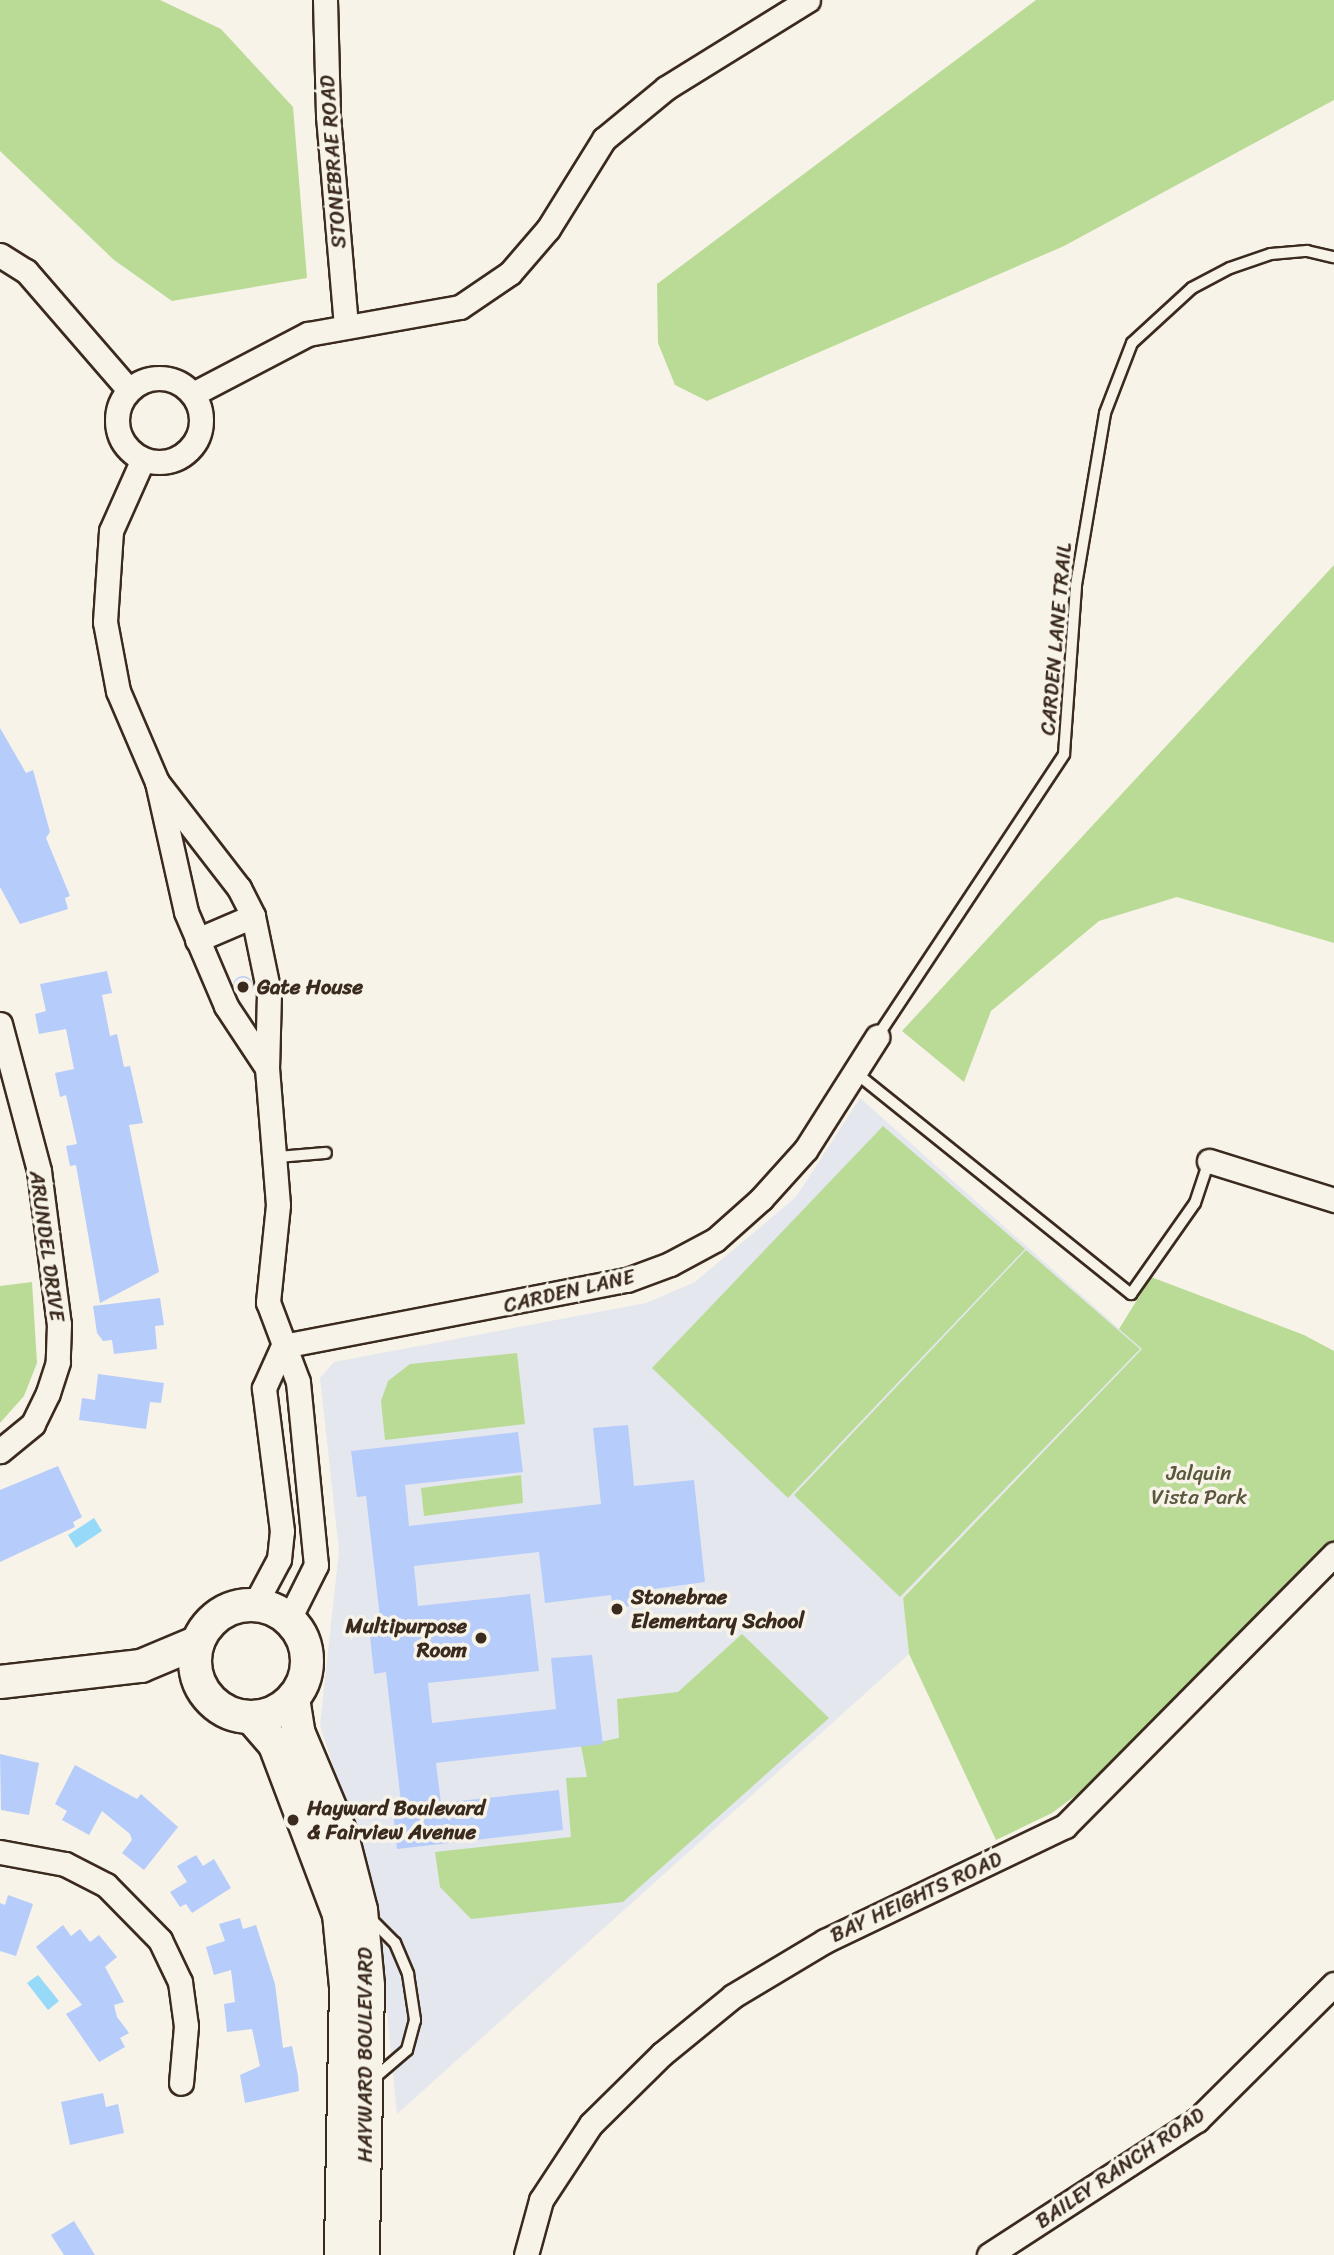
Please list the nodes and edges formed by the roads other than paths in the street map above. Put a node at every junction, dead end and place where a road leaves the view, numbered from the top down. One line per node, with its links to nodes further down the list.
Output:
1 (325, 0): 5 (street, STONEBRAE ROAD)
2 (808, 0): 5 (street)
3 (0, 255): 6 (street)
4 (1334, 257): 13 (lane, CARDEN LANE TRAIL)
5 (346, 325): 7 (street)
6 (129, 390): 7 (street); 8 (street)
7 (193, 394): 8 (street)
8 (143, 459): 9 (street)
9 (157, 782): 10 (street); 11 (street)
10 (253, 916): 11 (street); 14 (street)
11 (197, 940): 14 (street)
12 (0, 1024): 21 (street, ARUNDEL DRIVE)
13 (877, 1037): 15 (street, CARDEN LANE)
14 (267, 1068): 17 (street)
15 (856, 1073): 18 (lane); 20 (street, CARDEN LANE)
16 (326, 1153): 17 (lane)
17 (277, 1157): 20 (street)
18 (1209, 1161): 19 (street)
19 (1334, 1200)
20 (283, 1346): 23 (street); 24 (street)
21 (0, 1451)
22 (1334, 1554): 38 (street, BAY HEIGHTS ROAD)
23 (256, 1604): 24 (main road); 25 (main road)
24 (289, 1619): 29 (main road)
25 (198, 1642): 26 (main road); 28 (main road)
26 (141, 1666): 27 (main road); 28 (main road)
27 (0, 1682)
28 (200, 1684): 30 (main road)
29 (293, 1698): 30 (main road); 32 (main road, HAYWARD BOULEVARD)
30 (251, 1717): 36 (main road, HAYWARD BOULEVARD)
31 (0, 1852): 34 (street)
32 (361, 1910): 35 (main road, HAYWARD BOULEVARD); 35 (lane)
33 (1334, 1984): 39 (street, BAILEY RANCH ROAD)
34 (181, 2083)
35 (368, 2084): 37 (main road, HAYWARD BOULEVARD)
36 (341, 2255)
37 (363, 2255)
38 (526, 2255)
39 (989, 2255)

